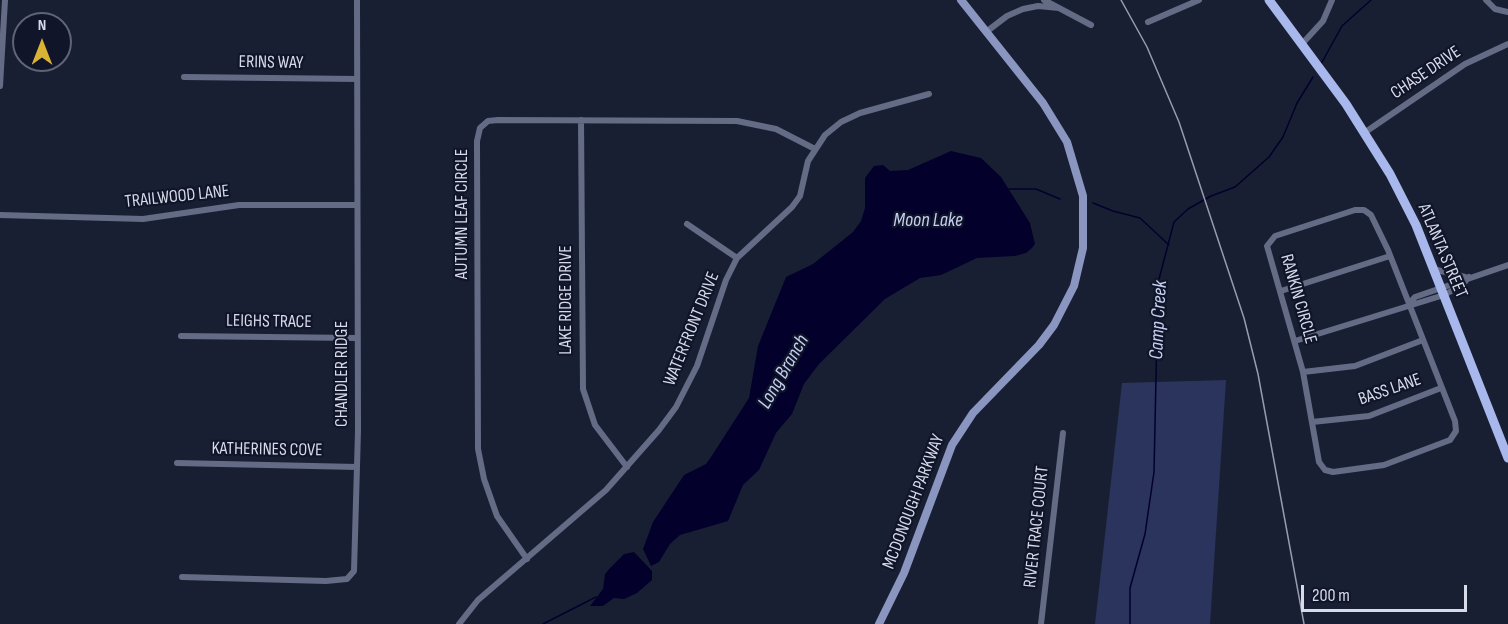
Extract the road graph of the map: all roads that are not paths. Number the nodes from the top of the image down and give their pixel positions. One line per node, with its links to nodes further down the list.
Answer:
1 (5, 0): 18 (street)
2 (357, 0): 17 (street, CHANDLER RIDGE)
3 (961, 0): 13 (street, MCDONOUGH PARKWAY)
4 (1044, 0): 9 (street)
5 (1199, 0): 11 (street)
6 (1269, 0): 15 (main road, ATLANTA STREET)
7 (1332, 0): 15 (street)
8 (1486, 0): 10 (street)
9 (1059, 8): 12 (street); 13 (street)
10 (1508, 12)
11 (1148, 22)
12 (1091, 25)
13 (986, 32): 50 (street, MCDONOUGH PARKWAY)
14 (1508, 44): 21 (street, CHASE DRIVE)
15 (1301, 45): 21 (main road, ATLANTA STREET)
16 (184, 77): 17 (street, ERINS WAY)
17 (357, 79): 23 (street, CHANDLER RIDGE)
18 (0, 86)
19 (929, 94): 22 (street, WATERFRONT DRIVE)
20 (580, 120): 22 (street, AUTUMN LEAF CIRCLE); 46 (street, LAKE RIDGE DRIVE); 47 (street, AUTUMN LEAF CIRCLE)
21 (1364, 132): 29 (main road, ATLANTA STREET)
22 (815, 149): 27 (street, WATERFRONT DRIVE)
23 (357, 205): 24 (street, TRAILWOOD LANE); 35 (street, CHANDLER RIDGE)
24 (0, 215)
25 (687, 224): 27 (street)
26 (1390, 256): 31 (street); 31 (street, RANKIN CIRCLE); 33 (street, RANKIN CIRCLE)
27 (737, 258): 46 (street, WATERFRONT DRIVE)
28 (1508, 265): 30 (street)
29 (1433, 269): 30 (street); 32 (main road, ATLANTA STREET)
30 (1468, 277): 32 (street)
31 (1281, 291): 37 (street, RANKIN CIRCLE)
32 (1442, 291): 33 (street); 42 (main road, ATLANTA STREET)
33 (1409, 304): 36 (street, RANKIN CIRCLE); 37 (street)
34 (182, 336): 35 (street, LEIGHS TRACE)
35 (356, 338): 45 (street, CHANDLER RIDGE)
36 (1423, 340): 38 (street); 39 (street, RANKIN CIRCLE)
37 (1295, 341): 38 (street, RANKIN CIRCLE)
38 (1303, 372): 40 (street, RANKIN CIRCLE)
39 (1442, 388): 40 (street, BASS LANE); 40 (street, RANKIN CIRCLE)
40 (1312, 422)
41 (1063, 434): 51 (street, RIVER TRACE COURT)
42 (1505, 443): 43 (main road, ATLANTA STREET)
43 (1508, 458)
44 (177, 463): 45 (street, KATHERINES COVE)
45 (357, 467): 48 (street, CHANDLER RIDGE)
46 (627, 467): 47 (street, WATERFRONT DRIVE)
47 (527, 560): 49 (street, WATERFRONT DRIVE)
48 (182, 577)
49 (459, 624)
50 (879, 624)
51 (1041, 624)

